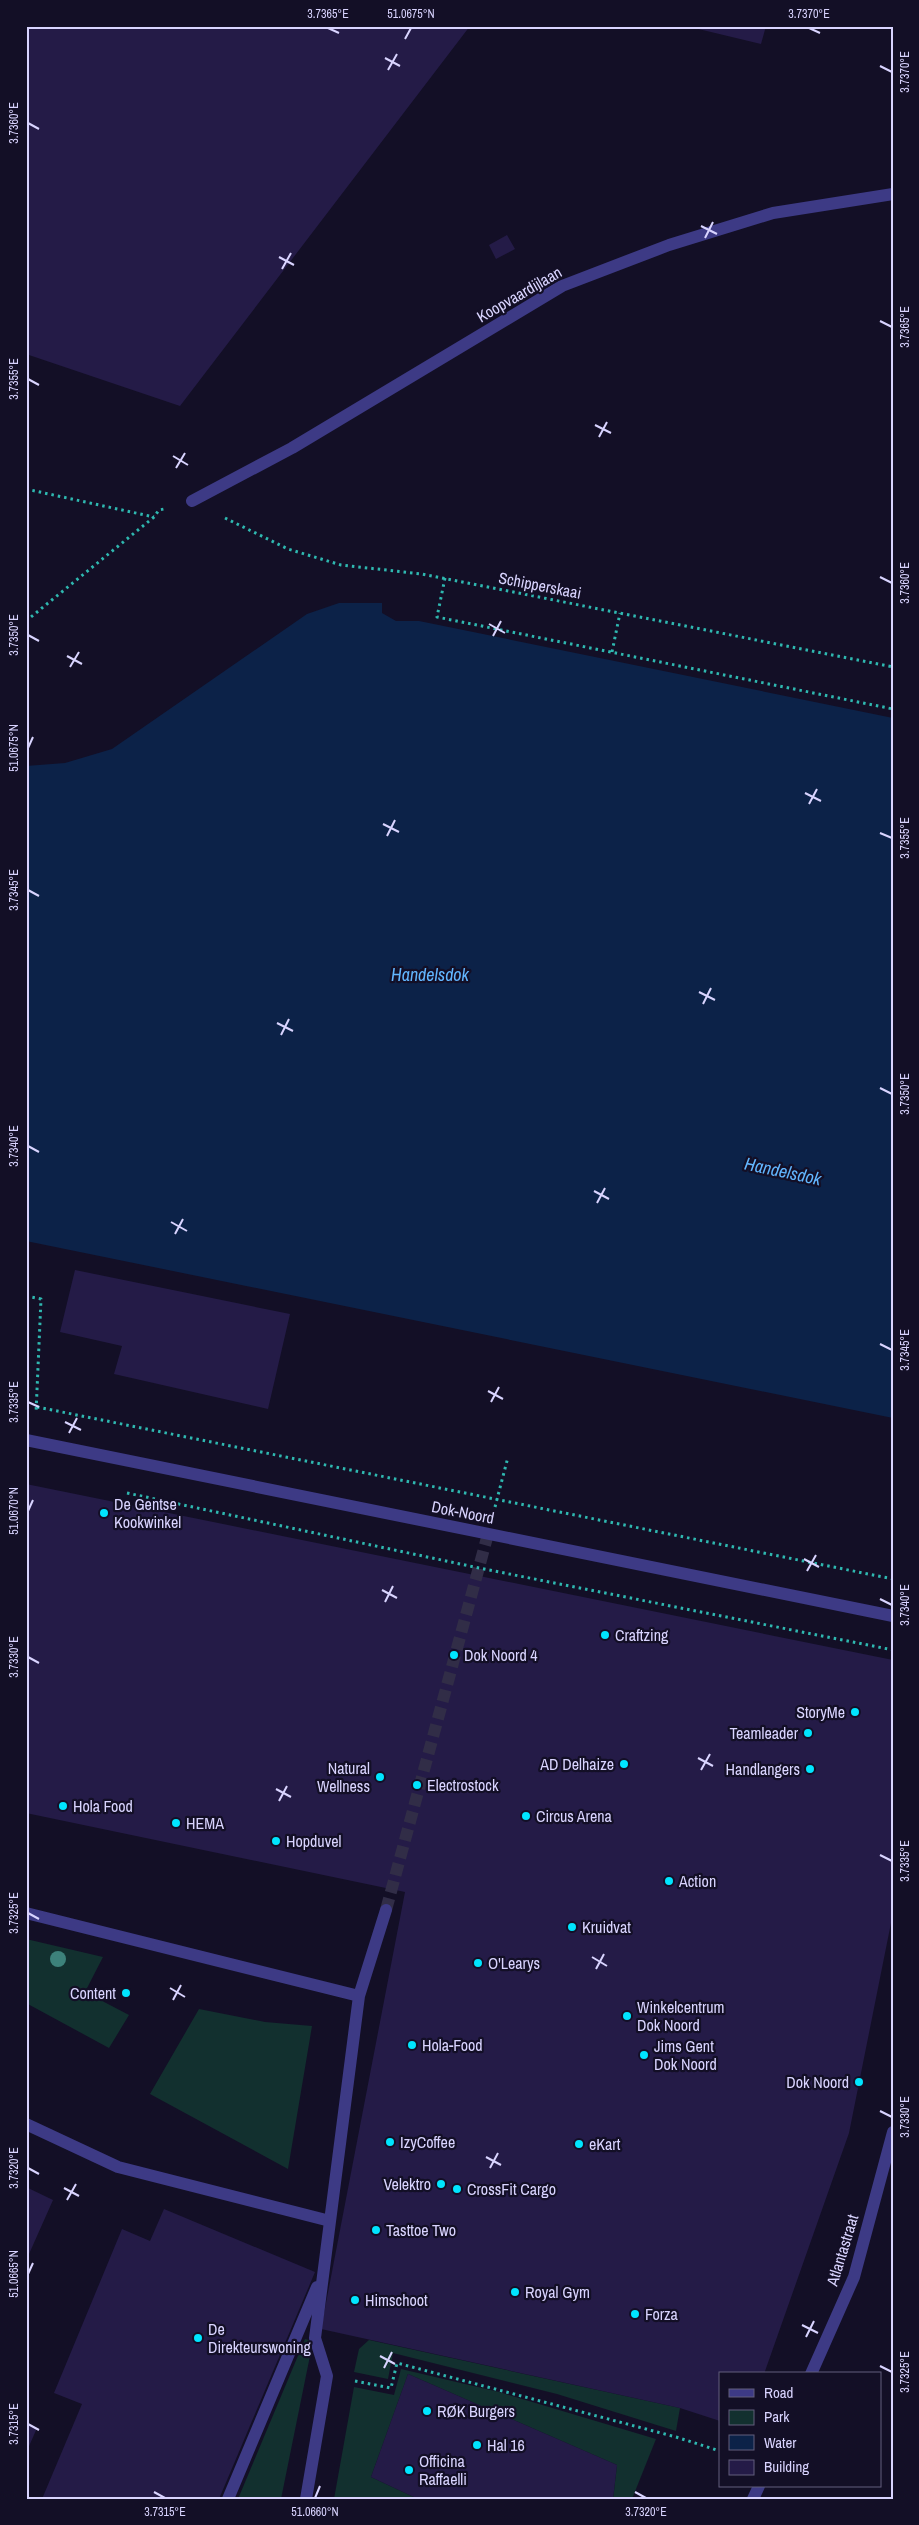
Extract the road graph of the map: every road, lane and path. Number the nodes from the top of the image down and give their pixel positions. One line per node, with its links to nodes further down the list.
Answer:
1 (893, 194): 3 (street, Koopvaardijlaan)
2 (26, 489): 4 (path)
3 (192, 501): 4 (path); 5 (path, Schipperskaai)
4 (154, 517): 7 (path)
5 (445, 578): 6 (path, Schipperskaai); 8 (path)
6 (620, 613): 8 (path); 9 (path, Schipperskaai)
7 (26, 620)
8 (612, 652): 10 (path)
9 (893, 667)
10 (893, 709)
11 (26, 1296): 12 (path)
12 (37, 1407): 13 (path); 16 (path)
13 (28, 1440): 18 (street, Dok-Noord)
14 (508, 1457): 16 (path)
15 (123, 1492): 19 (path)
16 (497, 1499): 17 (path)
17 (893, 1579)
18 (893, 1616)
19 (893, 1650)
20 (386, 1910): 22 (street)
21 (26, 1913): 22 (street)
22 (359, 1996): 25 (street)
23 (26, 2124): 25 (street)
24 (893, 2132): 27 (street, Atlantastraat)
25 (330, 2221): 26 (street)
26 (323, 2272): 28 (street); 30 (street)
27 (812, 2372)
28 (328, 2376): 29 (path); 31 (street)
29 (719, 2451)
30 (228, 2499)
31 (306, 2499)

